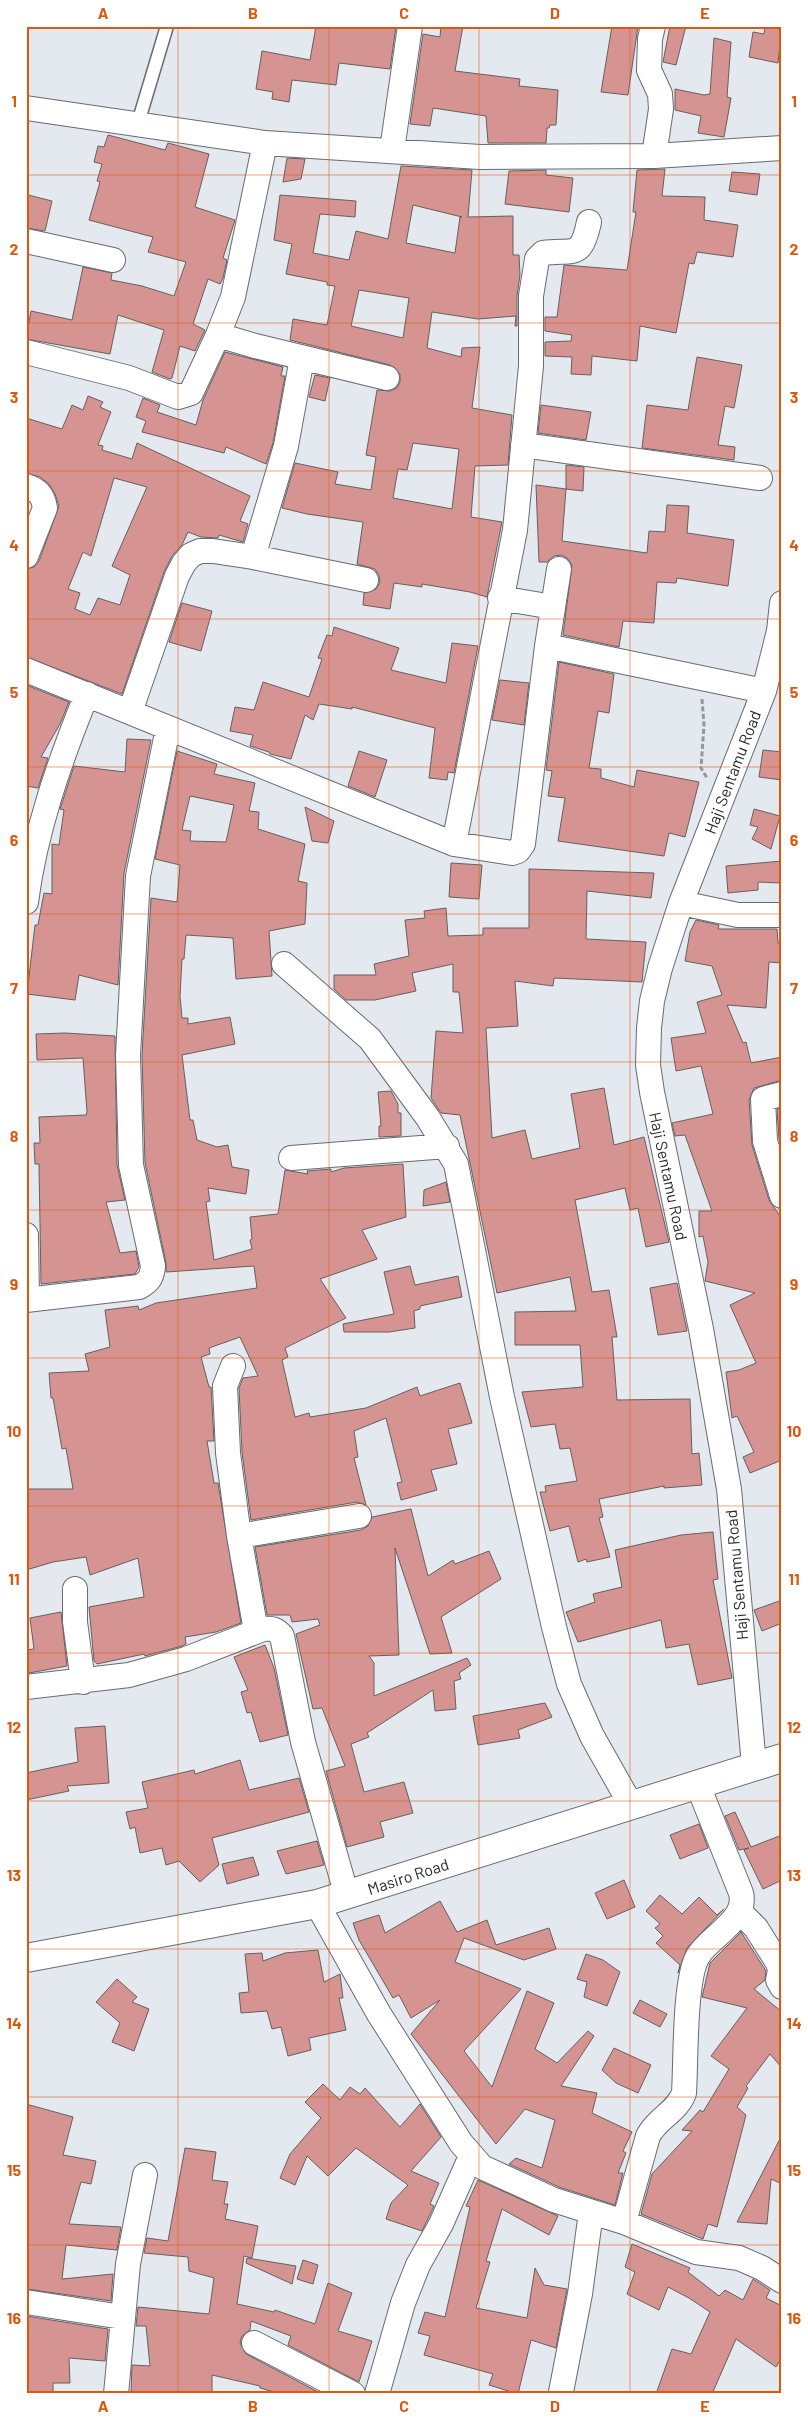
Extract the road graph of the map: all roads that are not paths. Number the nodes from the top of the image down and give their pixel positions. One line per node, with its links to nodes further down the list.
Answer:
1 (167, 26): 5 (lane)
2 (410, 26): 8 (street)
3 (653, 26): 9 (street)
4 (26, 108): 5 (street)
5 (138, 122): 6 (street)
6 (265, 143): 8 (street); 13 (street)
7 (782, 148): 9 (street)
8 (392, 150): 9 (street)
9 (654, 156)
10 (589, 222): 17 (street)
11 (26, 241): 12 (street)
12 (113, 260)
13 (218, 335): 14 (street); 15 (street)
14 (26, 352)
15 (302, 358): 16 (street); 21 (street)
16 (387, 378)
17 (523, 445): 18 (street); 24 (street)
18 (760, 478)
19 (26, 486): 20 (street)
20 (26, 556)
21 (253, 557): 23 (street); 31 (street)
22 (559, 569): 26 (street)
23 (366, 580)
24 (500, 598): 26 (street); 33 (street)
25 (782, 603): 29 (street, Haji Sentamu Road)
26 (553, 607): 27 (street)
27 (548, 646): 29 (street); 33 (street)
28 (26, 670): 30 (street)
29 (764, 692): 35 (street, Haji Sentamu Road)
30 (87, 694): 31 (street); 34 (street)
31 (130, 712): 32 (street)
32 (168, 728): 33 (street); 43 (street)
33 (454, 844)
34 (26, 902)
35 (681, 903): 36 (street); 52 (street, Haji Sentamu Road)
36 (782, 915)
37 (284, 964): 39 (street)
38 (782, 1094): 41 (street)
39 (447, 1146): 40 (street); 54 (street)
40 (291, 1158)
41 (782, 1196)
42 (26, 1236): 43 (street)
43 (26, 1300)
44 (233, 1366): 46 (street)
45 (359, 1516): 46 (street)
46 (239, 1536): 48 (street)
47 (75, 1589): 49 (street)
48 (256, 1631): 49 (street); 55 (street)
49 (83, 1682): 50 (street)
50 (26, 1687)
51 (782, 1758): 52 (main road, Masiro Road)
52 (754, 1766): 53 (main road, Masiro Road)
53 (697, 1784): 54 (main road, Masiro Road); 57 (street)
54 (631, 1805): 55 (main road, Masiro Road)
55 (347, 1896): 56 (main road, Masiro Road)
56 (317, 1904): 58 (main road, Masiro Road); 60 (street)
57 (740, 1912): 59 (street); 63 (street)
58 (26, 1958)
59 (782, 1987)
60 (471, 2156): 62 (street); 71 (street)
61 (145, 2175): 66 (street)
62 (591, 2212): 63 (street); 68 (street)
63 (624, 2222): 64 (street)
64 (782, 2281)
65 (26, 2302): 66 (street)
66 (122, 2316): 69 (street)
67 (254, 2343): 70 (street)
68 (561, 2392)
69 (116, 2394)
70 (353, 2394)
71 (378, 2394)

